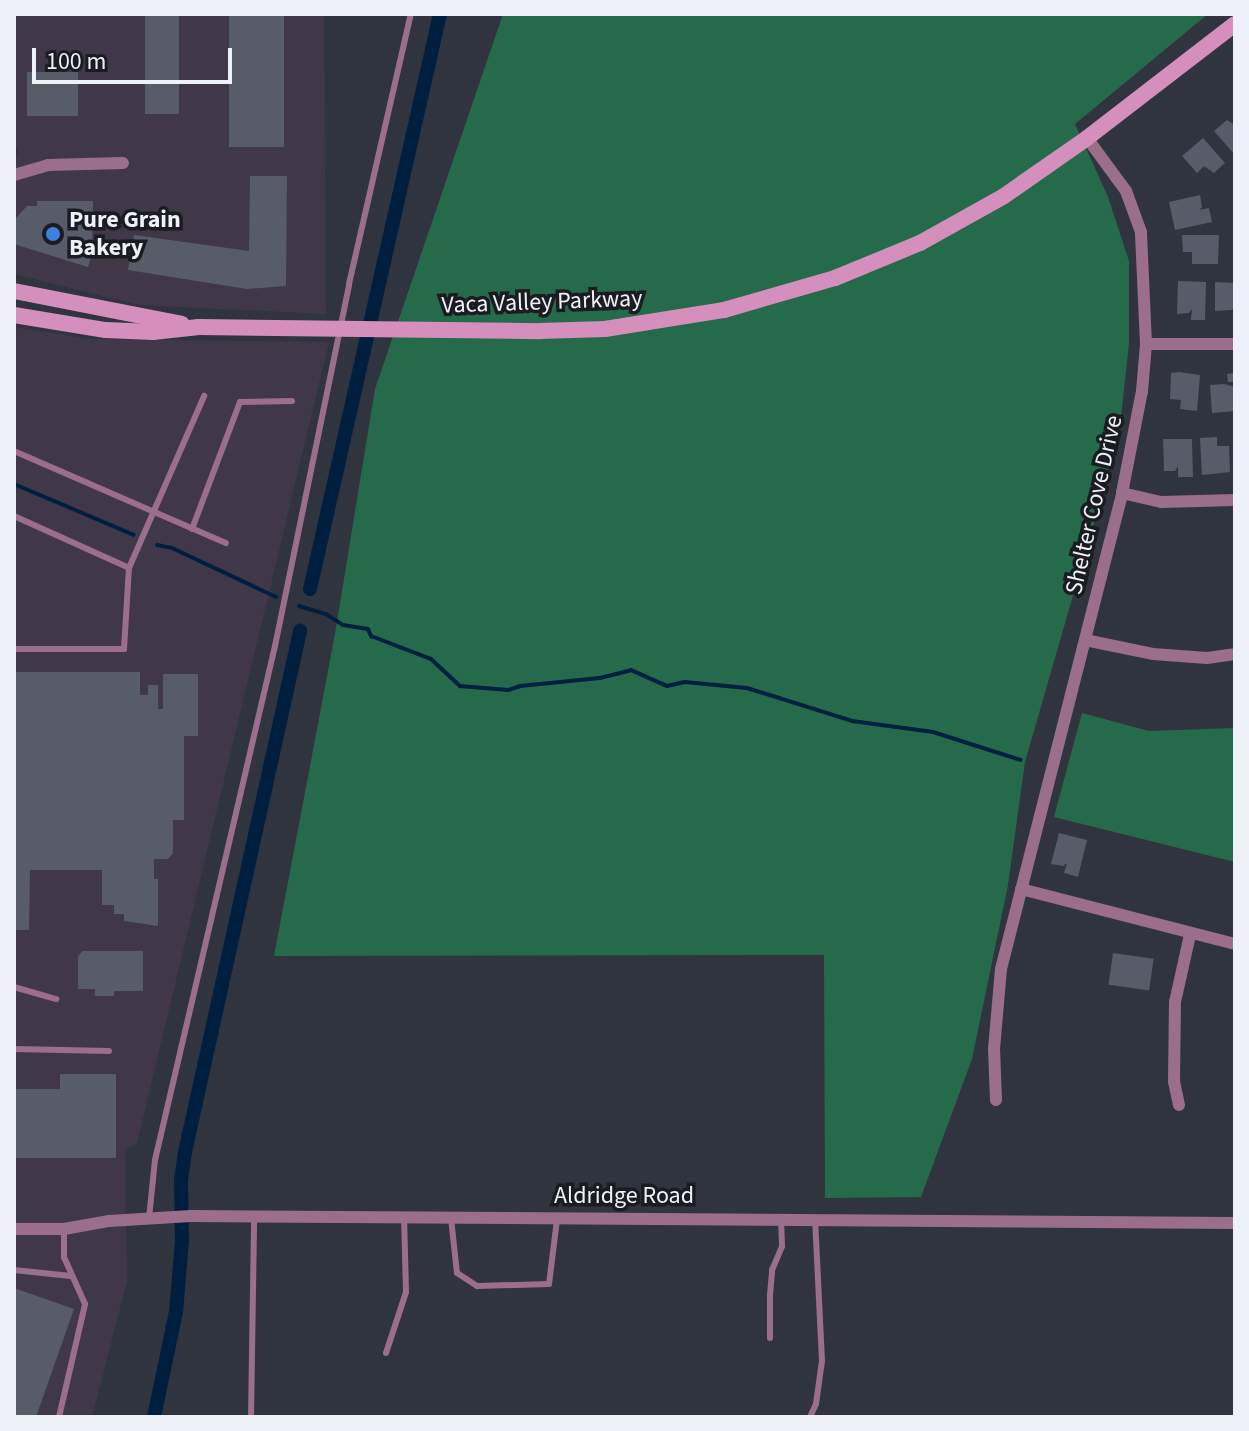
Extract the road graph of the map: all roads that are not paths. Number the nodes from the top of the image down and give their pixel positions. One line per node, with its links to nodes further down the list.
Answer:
1 (411, 14): 9 (lane)
2 (1235, 24): 3 (street, Vaca Valley Parkway)
3 (1087, 138): 9 (street, Vaca Valley Parkway); 10 (street, Shelter Cove Drive)
4 (123, 163): 5 (street)
5 (14, 175)
6 (14, 291): 8 (street, Vaca Valley Parkway)
7 (14, 315): 8 (street, Vaca Valley Parkway)
8 (199, 327): 9 (street, Vaca Valley Parkway)
9 (346, 329): 36 (lane)
10 (1146, 344): 11 (street); 15 (street, Shelter Cove Drive)
11 (1235, 344)
12 (204, 396): 17 (lane)
13 (292, 401): 19 (lane)
14 (14, 451): 17 (lane)
15 (1122, 493): 16 (street); 22 (street, Shelter Cove Drive)
16 (1235, 500)
17 (153, 512): 19 (lane); 21 (lane)
18 (14, 516): 21 (lane)
19 (192, 529): 20 (lane)
20 (226, 543)
21 (129, 568): 23 (lane)
22 (1085, 640): 24 (street); 25 (street, Shelter Cove Drive)
23 (14, 649)
24 (1235, 654)
25 (1021, 889): 26 (street); 32 (street, Shelter Cove Drive)
26 (1190, 935): 27 (street); 33 (street)
27 (1235, 944)
28 (14, 987): 29 (lane)
29 (56, 999)
30 (14, 1049): 31 (lane)
31 (109, 1051)
32 (996, 1100)
33 (1179, 1105)
34 (254, 1217): 35 (street, Aldridge Road); 36 (street, Aldridge Road); 49 (lane)
35 (404, 1217): 37 (street, Aldridge Road); 47 (lane)
36 (149, 1218): 43 (street, Aldridge Road)
37 (451, 1218): 38 (street, Aldridge Road); 38 (lane)
38 (557, 1218): 39 (street, Aldridge Road)
39 (781, 1220): 40 (street, Aldridge Road); 46 (lane)
40 (815, 1220): 41 (street, Aldridge Road); 50 (lane)
41 (1235, 1223)
42 (14, 1229): 43 (street, Aldridge Road)
43 (64, 1229): 45 (lane)
44 (14, 1270): 45 (lane)
45 (71, 1276): 48 (lane)
46 (770, 1338)
47 (386, 1353)
48 (59, 1417)
49 (251, 1417)
50 (810, 1417)

